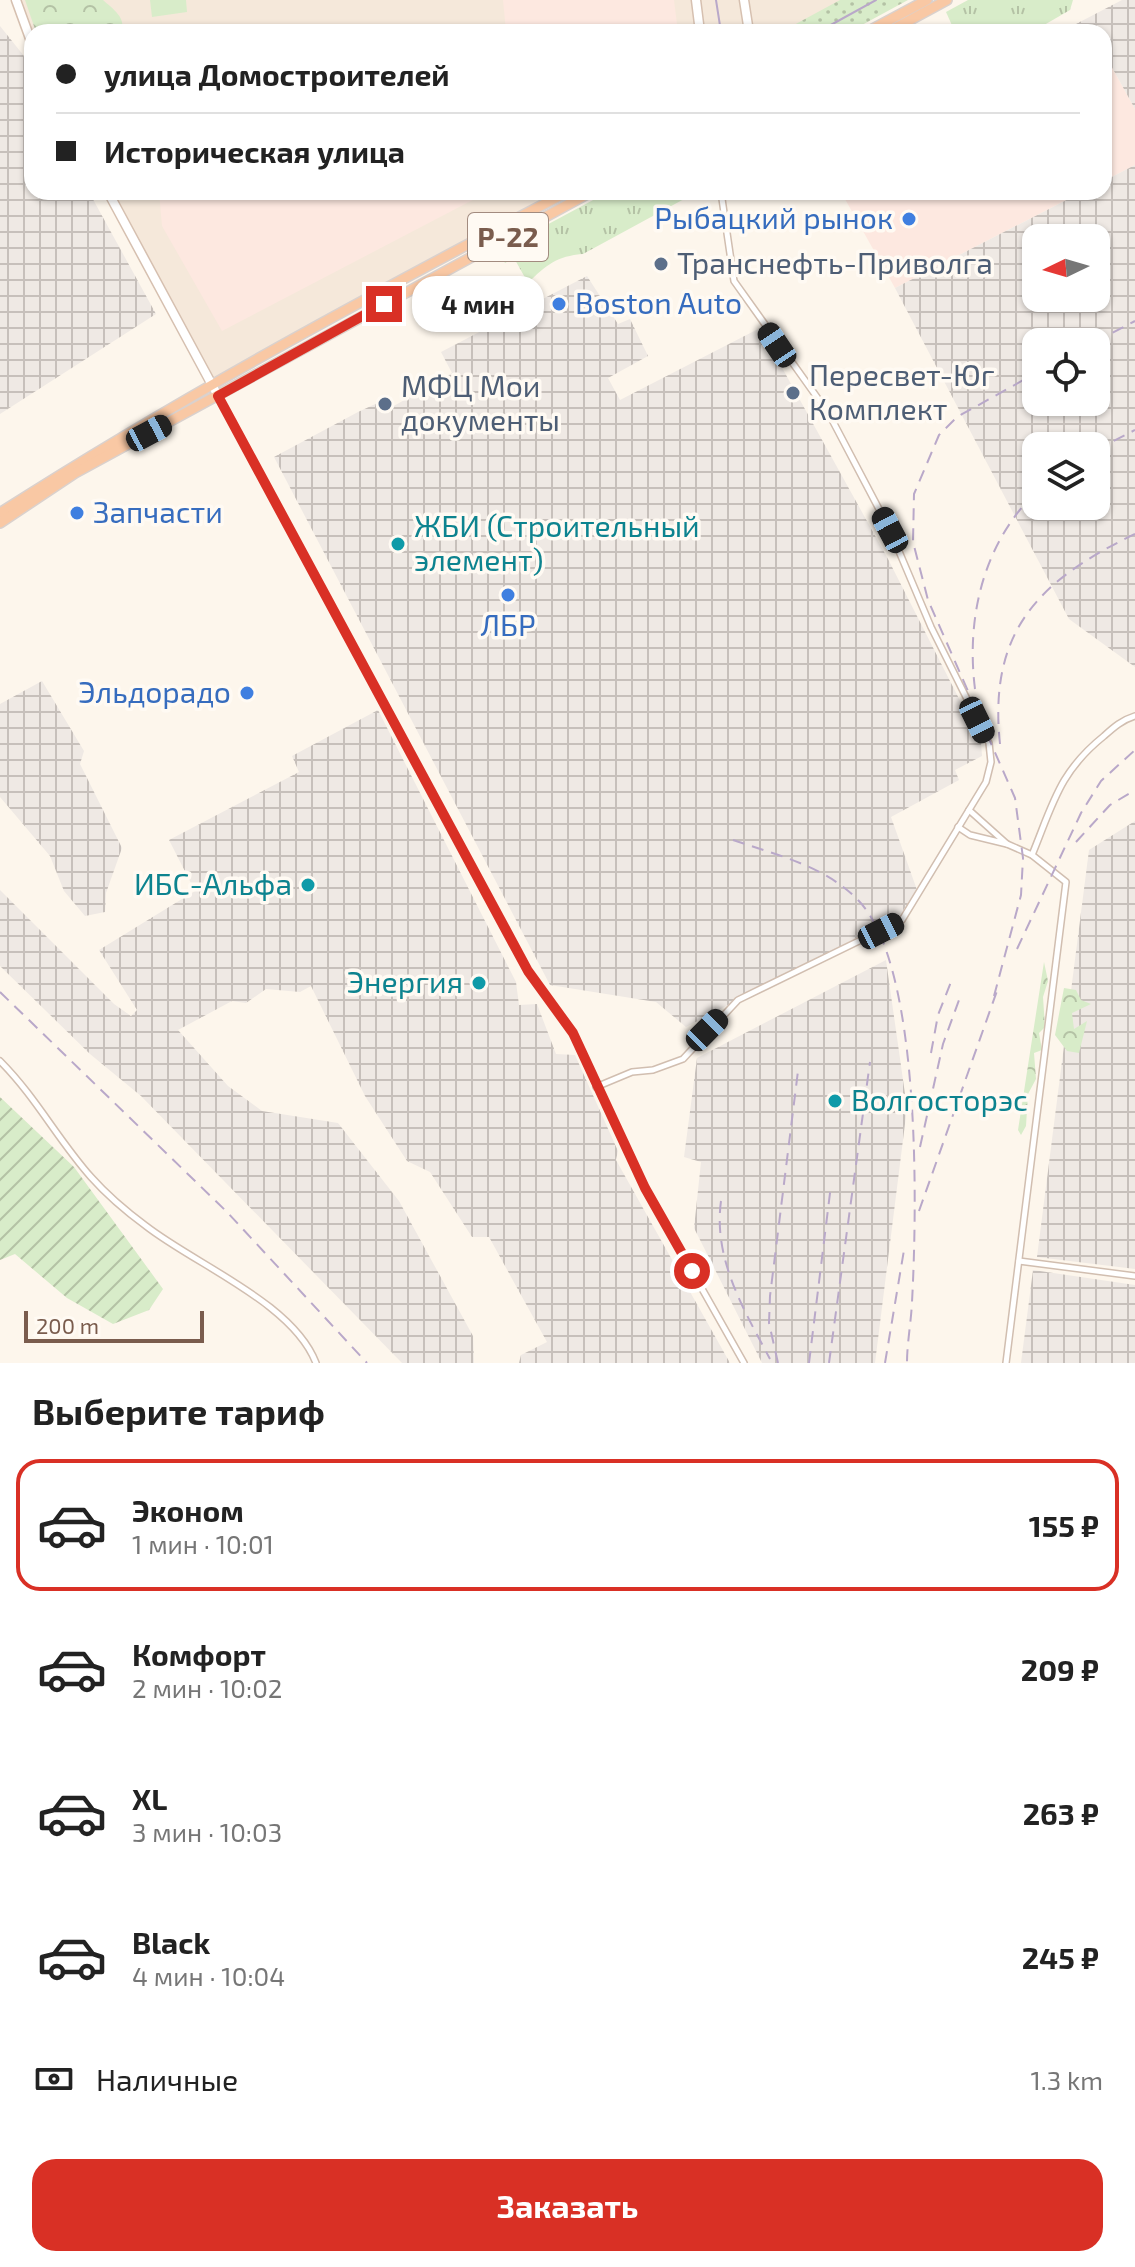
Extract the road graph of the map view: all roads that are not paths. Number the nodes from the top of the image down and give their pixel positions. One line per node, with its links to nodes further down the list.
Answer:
1 (16, 0): 6 (main road)
2 (696, 0): 7 (main road)
3 (744, 0): 8 (main road)
4 (927, 0): 9 (highway)
5 (947, 0): 10 (highway)
6 (25, 24)
7 (699, 24)
8 (748, 24)
9 (882, 24)
10 (903, 24)
11 (112, 200): 15 (main road)
12 (553, 200): 15 (highway, Р-22)
13 (576, 200): 15 (highway, Р-22)
14 (722, 200): 19 (street)
15 (216, 391): 16 (highway, Р-22); 17 (highway, Р-22); 24 (street)
16 (0, 513)
17 (0, 523)
18 (1135, 716): 22 (street)
19 (969, 810): 20 (street); 21 (street)
20 (958, 827): 21 (street); 24 (street)
21 (1007, 844): 22 (street)
22 (1032, 855): 25 (street)
23 (0, 1061): 27 (street)
24 (596, 1087): 28 (street)
25 (1019, 1261): 26 (street); 29 (street)
26 (1135, 1276)
27 (316, 1363)
28 (744, 1363)
29 (1006, 1363)

